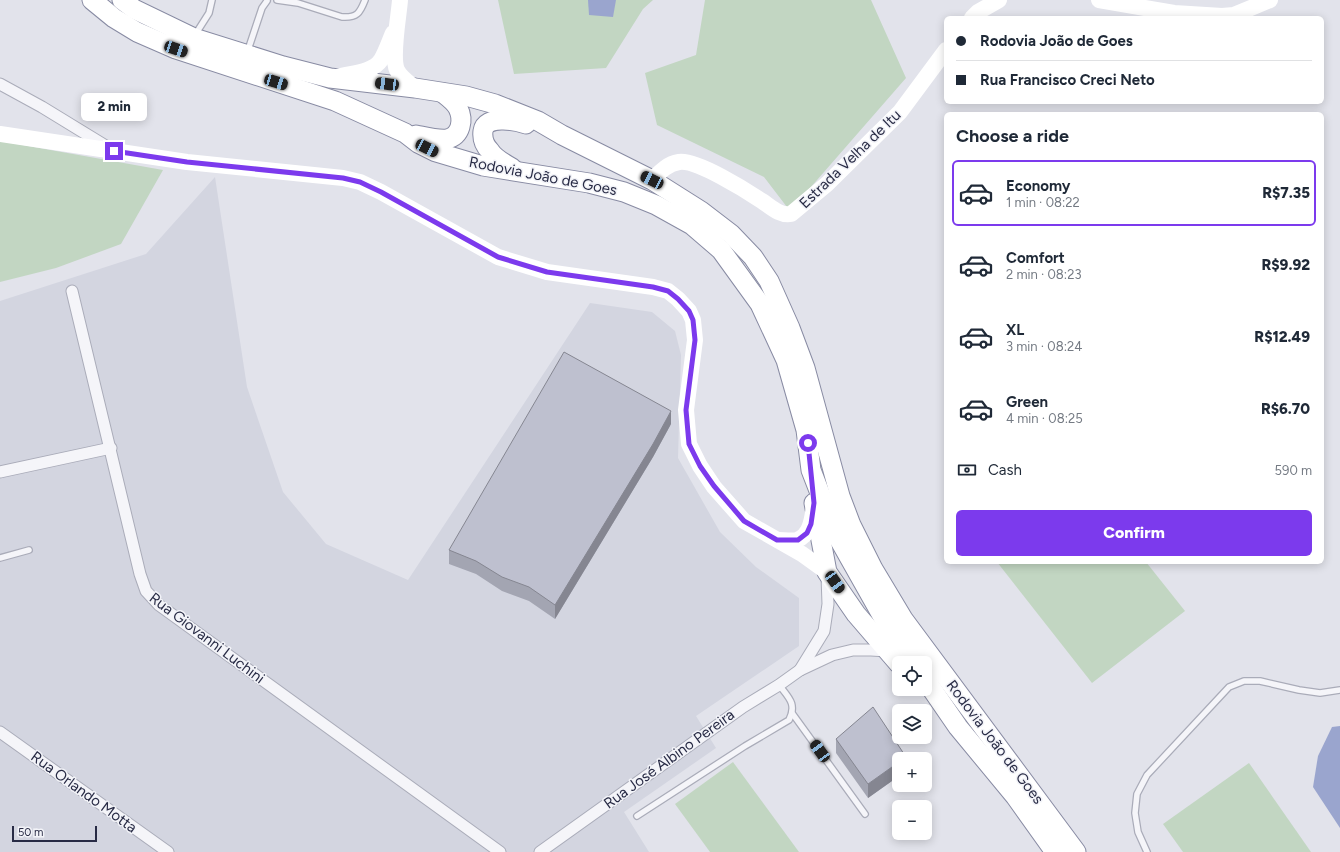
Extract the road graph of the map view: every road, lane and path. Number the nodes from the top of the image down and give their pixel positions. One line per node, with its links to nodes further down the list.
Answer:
1 (92, 0): 20 (highway, Rodovia João de Goes)
2 (122, 0): 13 (highway, Rodovia João de Goes)
3 (212, 0): 13 (lane)
4 (276, 0): 5 (lane); 10 (lane)
5 (365, 0)
6 (400, 0): 12 (main road)
7 (999, 0): 11 (main road)
8 (1099, 0): 9 (main road)
9 (1270, 0)
10 (265, 1): 15 (lane)
11 (974, 16)
12 (397, 25): 16 (main road); 18 (main road)
13 (194, 38): 15 (highway, Rodovia João de Goes)
14 (944, 53): 25 (main road, Estrada Velha de Itu)
15 (247, 54): 16 (highway, Rodovia João de Goes)
16 (330, 78): 18 (highway, Rodovia João de Goes)
17 (0, 84): 23 (street)
18 (415, 88): 19 (highway, Rodovia João de Goes)
19 (443, 93): 20 (highway); 22 (highway, Rodovia João de Goes)
20 (405, 133): 24 (highway, Rodovia João de Goes)
21 (0, 134): 23 (main road)
22 (562, 135): 24 (highway); 25 (highway, Rodovia João de Goes)
23 (114, 151): 31 (main road)
24 (517, 171): 28 (highway, Rodovia João de Goes)
25 (652, 180): 52 (highway, Rodovia João de Goes)
26 (72, 291): 27 (street, Rua Giovanni Luchini)
27 (111, 448): 29 (street); 49 (street, Rua Giovanni Luchini)
28 (811, 470): 30 (highway); 35 (highway, Rodovia João de Goes)
29 (0, 472)
30 (814, 503): 31 (main road); 34 (highway)
31 (777, 540): 34 (main road)
32 (28, 550): 33 (lane)
33 (0, 558)
34 (827, 572): 36 (highway); 38 (street, Rua José Albino Pereira)
35 (909, 656)
36 (892, 657)
37 (892, 658): 38 (street, Rua José Albino Pereira)
38 (800, 670): 39 (street, Rua José Albino Pereira)
39 (779, 685): 43 (lane); 50 (street, Rua José Albino Pereira)
40 (932, 689): 44 (highway, Rodovia João de Goes)
41 (1340, 690): 53 (lane)
42 (929, 696): 44 (highway)
43 (792, 713): 46 (lane); 47 (lane)
44 (958, 727): 51 (highway, Rodovia João de Goes)
45 (0, 732): 48 (street, Rua Orlando Motta)
46 (865, 814)
47 (637, 816)
48 (168, 852)
49 (500, 852)
50 (540, 852)
51 (1055, 852)
52 (1076, 852)
53 (1147, 852)

